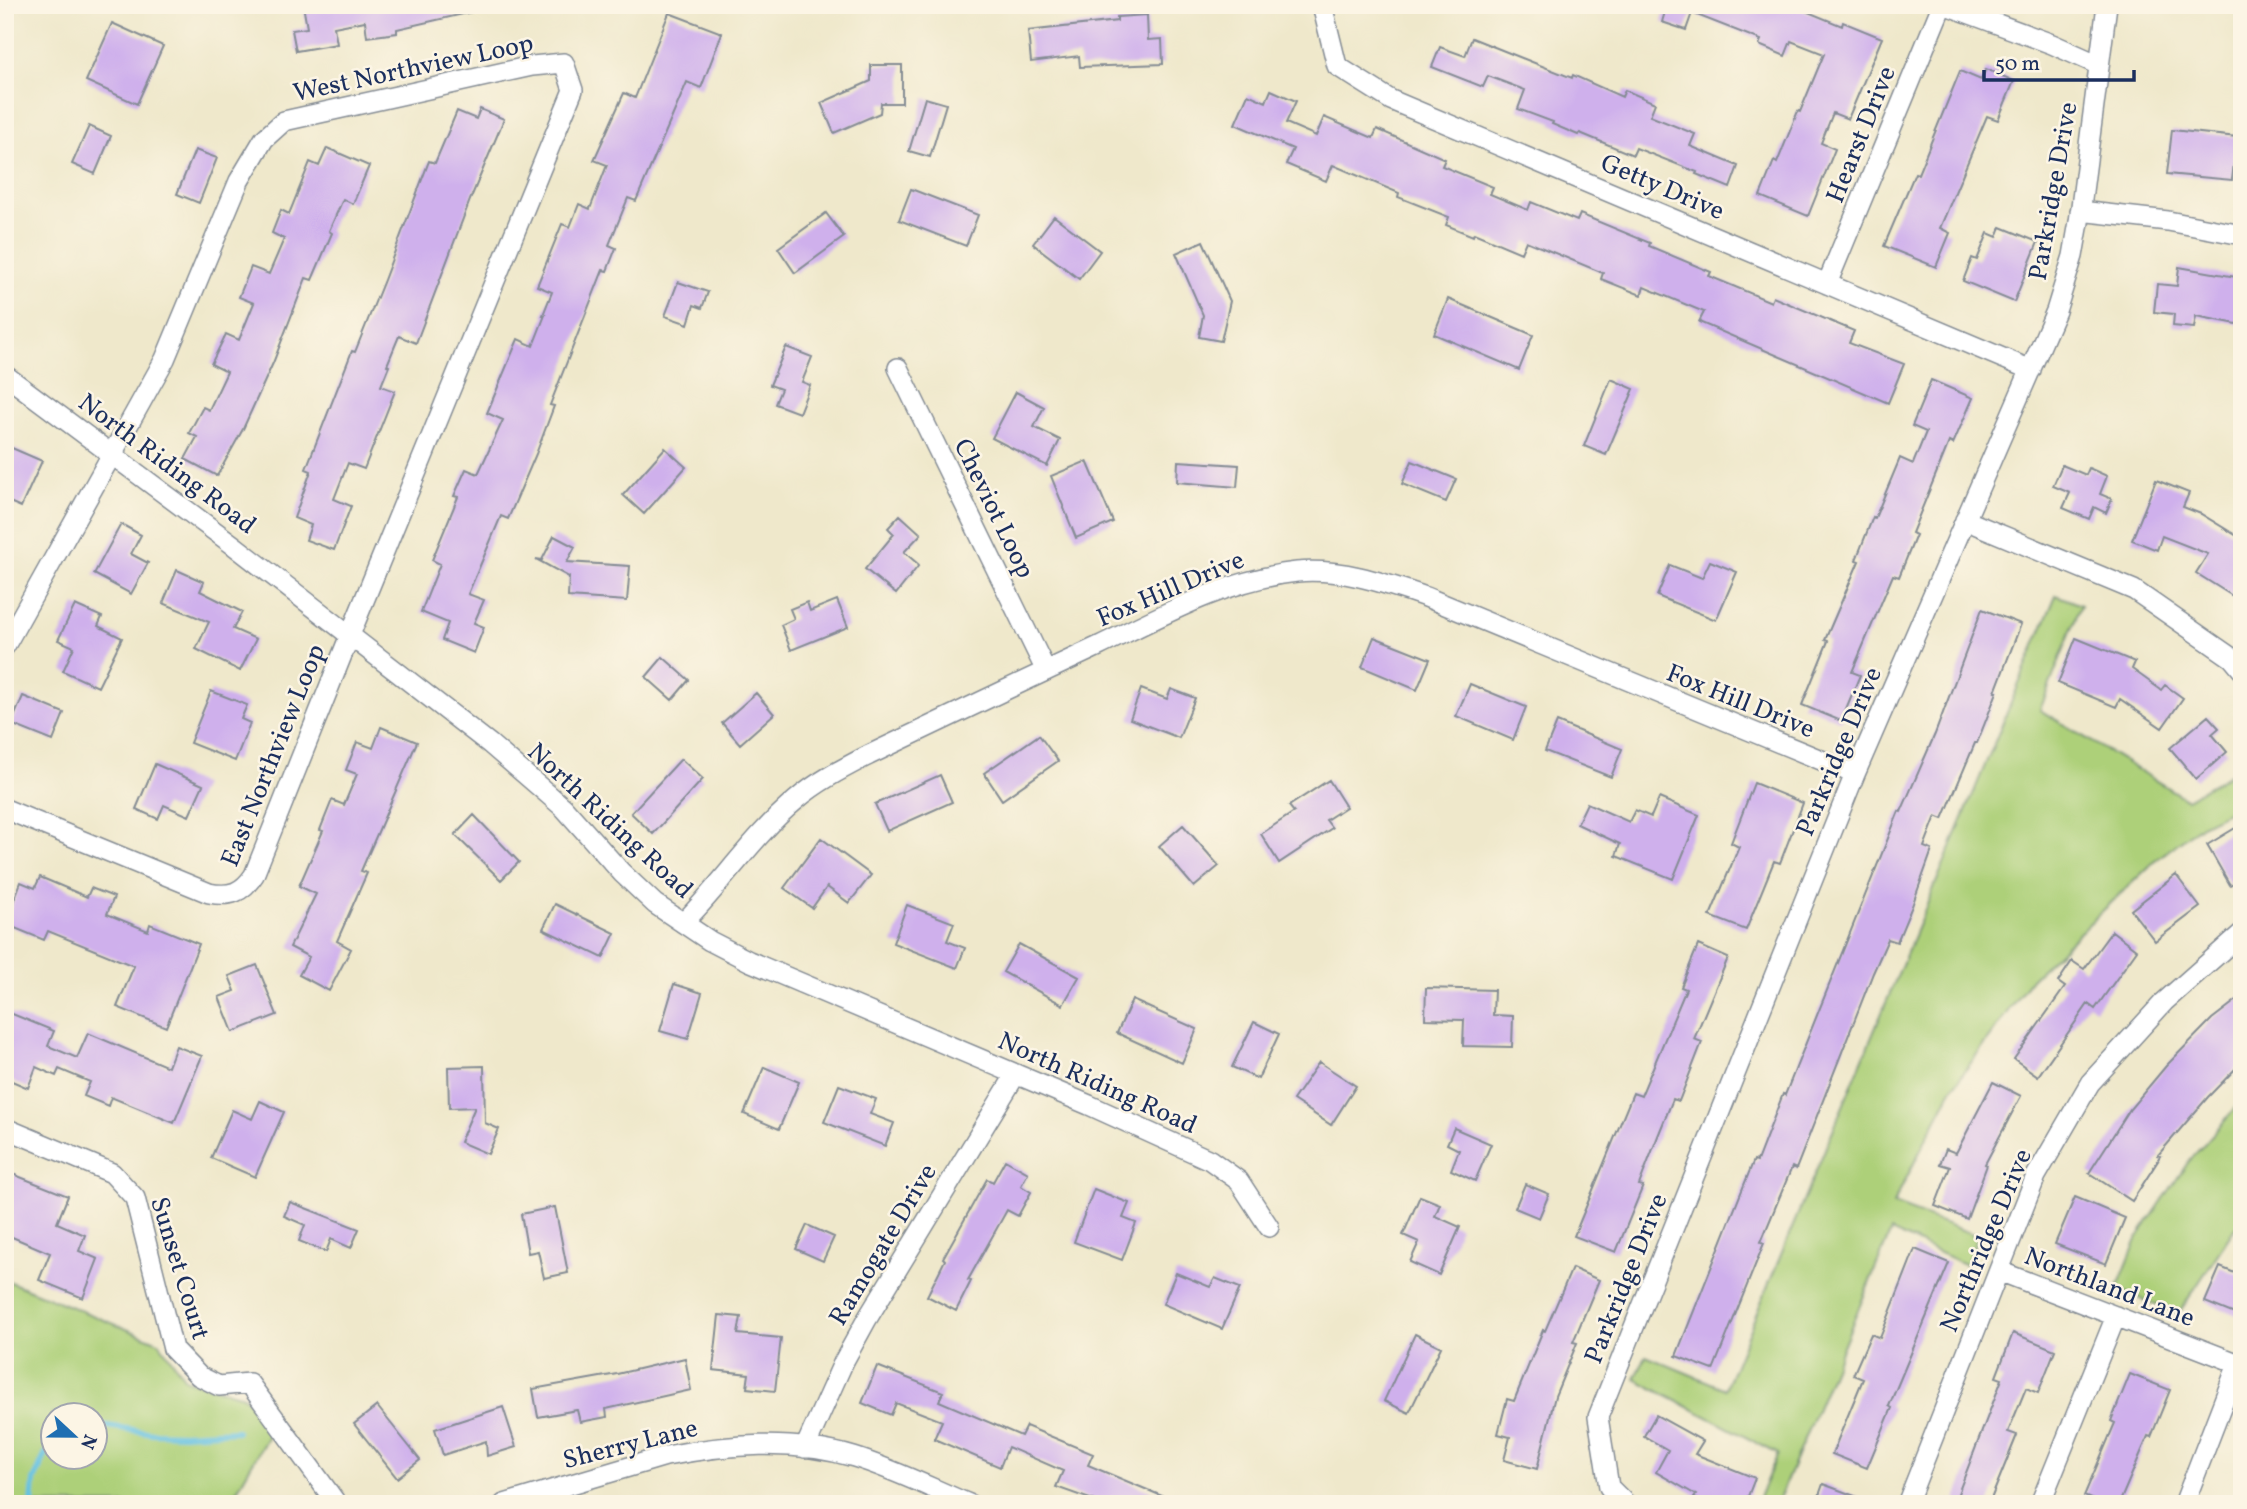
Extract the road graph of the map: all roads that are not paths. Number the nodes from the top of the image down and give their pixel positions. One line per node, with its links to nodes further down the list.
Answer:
1 (1322, 5): 7 (street, Getty Drive)
2 (1944, 5): 4 (street); 7 (street, Hearst Drive)
3 (2106, 5): 4 (street, Parkridge Drive)
4 (2099, 65): 5 (street, Parkridge Drive)
5 (2080, 211): 6 (street); 9 (street, Parkridge Drive)
6 (2242, 235)
7 (1827, 284): 9 (street, Getty Drive)
8 (898, 368): 16 (street, Cheviot Loop)
9 (2031, 370): 12 (street, Parkridge Drive)
10 (5, 375): 11 (street, North Riding Road)
11 (113, 454): 13 (street, North Riding Road); 13 (street, West Northview Loop); 14 (street)
12 (1965, 520): 15 (street); 17 (street, Parkridge Drive)
13 (350, 635): 18 (street, East Northview Loop); 19 (street, North Riding Road)
14 (5, 646)
15 (2242, 670)
16 (1046, 671): 17 (street, Fox Hill Drive); 19 (street, Fox Hill Drive)
17 (1855, 774): 31 (street, Parkridge Drive)
18 (5, 809)
19 (682, 923): 21 (street, North Riding Road)
20 (2242, 933): 24 (street, Northridge Drive)
21 (1016, 1074): 23 (street, North Riding Road); 27 (street, Ramogate Drive)
22 (5, 1128): 28 (street, Sunset Court)
23 (1269, 1227)
24 (1999, 1271): 25 (street, Northland Lane); 32 (street, Northridge Drive)
25 (2116, 1316): 26 (street, Northland Lane); 33 (street)
26 (2240, 1365): 34 (street)
27 (805, 1448): 29 (street, Sherry Lane); 30 (street, Sherry Lane)
28 (337, 1504)
29 (505, 1504)
30 (969, 1504)
31 (1626, 1504)
32 (1907, 1504)
33 (2040, 1504)
34 (2184, 1504)

